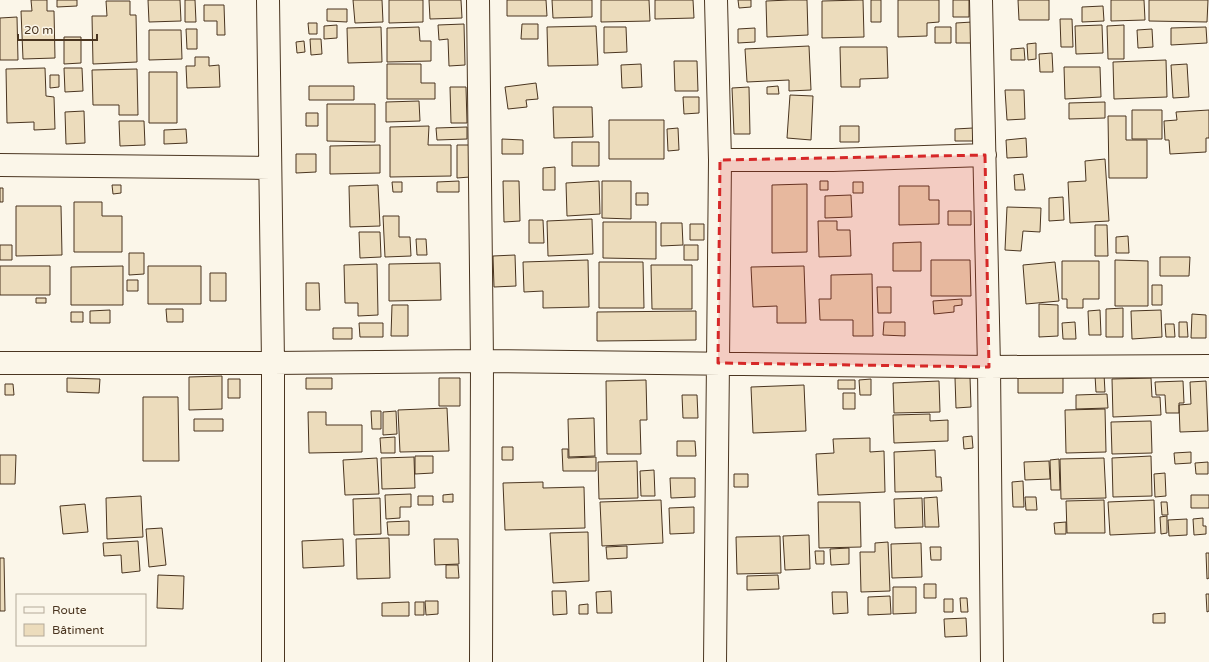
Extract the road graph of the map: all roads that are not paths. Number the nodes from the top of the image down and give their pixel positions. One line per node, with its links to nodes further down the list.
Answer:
1 (268, 0): 8 (street)
2 (478, 0): 9 (street)
3 (716, 0): 6 (street)
4 (981, 0): 5 (street)
5 (985, 155): 6 (street); 14 (street)
6 (720, 160): 12 (street)
7 (0, 165): 8 (street)
8 (270, 168): 11 (street)
9 (482, 361): 11 (street); 12 (street); 16 (street)
10 (0, 363): 11 (street)
11 (273, 363): 15 (street)
12 (718, 363): 14 (street); 17 (street)
13 (1209, 366): 14 (street)
14 (989, 367): 18 (street)
15 (273, 662)
16 (481, 662)
17 (715, 662)
18 (992, 662)

